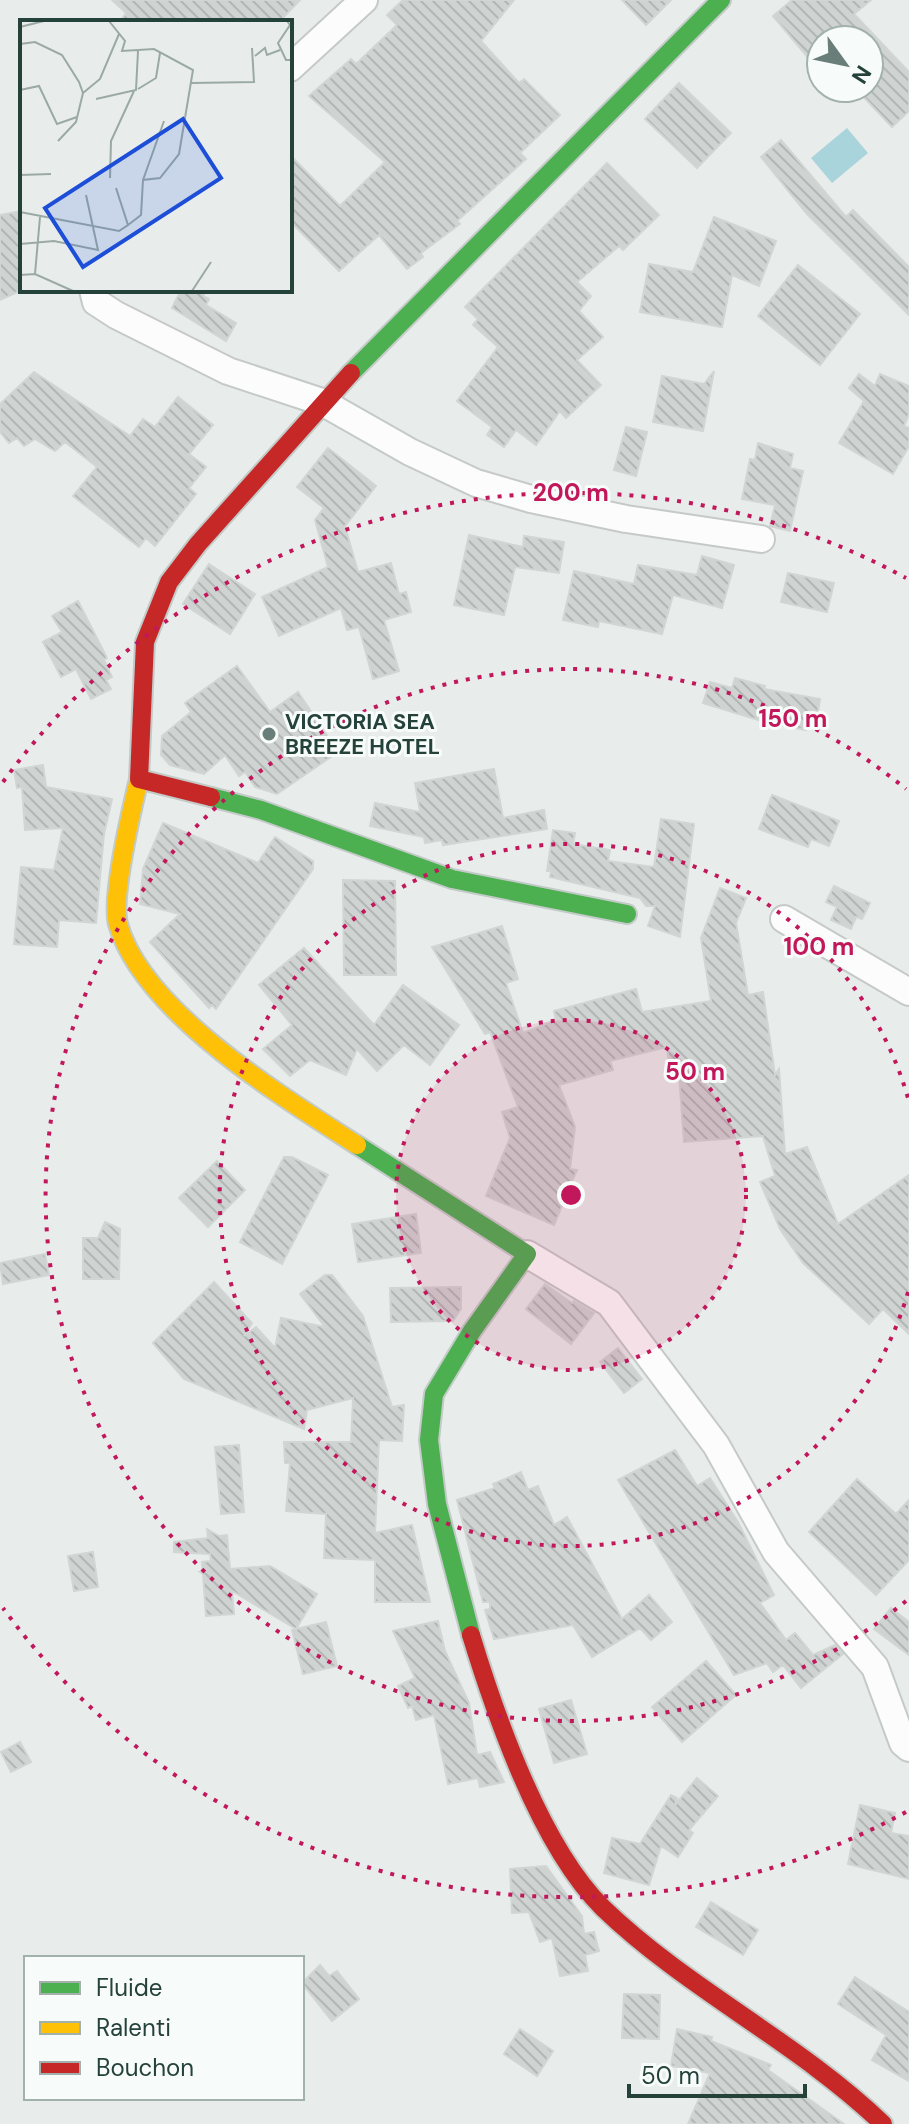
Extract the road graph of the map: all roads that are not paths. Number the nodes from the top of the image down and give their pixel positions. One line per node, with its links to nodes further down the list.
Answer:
1 (364, 0): 3 (street)
2 (721, 0): 5 (street)
3 (292, 66)
4 (94, 292): 5 (street)
5 (322, 402): 6 (street); 7 (street)
6 (761, 539)
7 (139, 779): 8 (street); 11 (street)
8 (627, 914)
9 (784, 919): 10 (street)
10 (909, 992)
11 (527, 1254): 12 (street); 13 (street)
12 (909, 1748)
13 (883, 2124)

